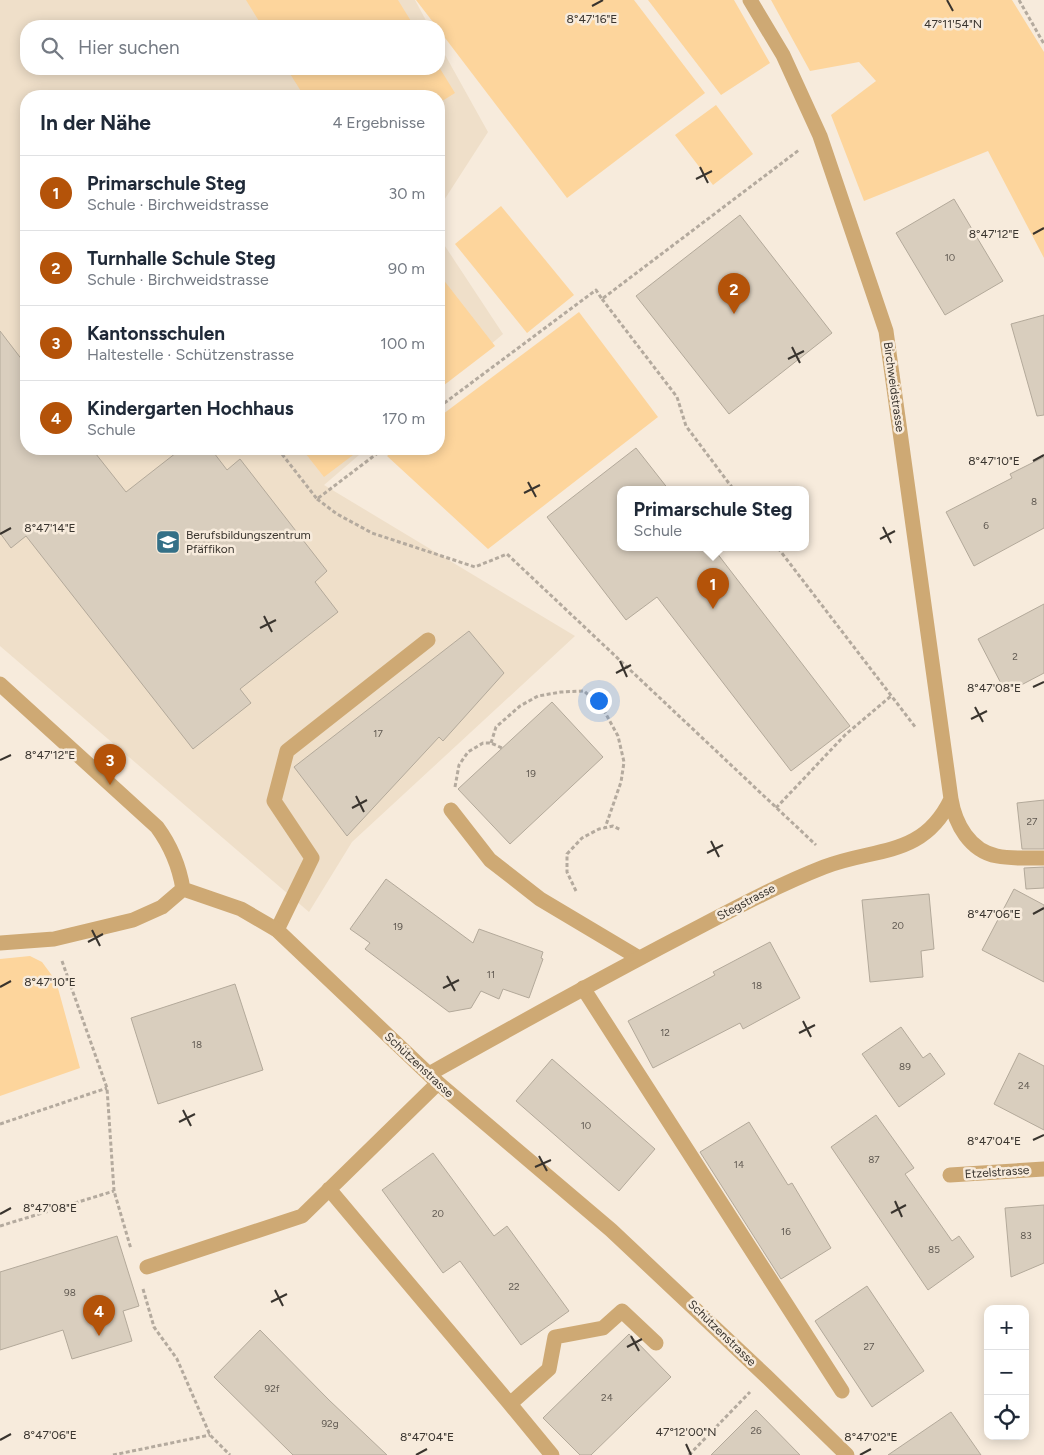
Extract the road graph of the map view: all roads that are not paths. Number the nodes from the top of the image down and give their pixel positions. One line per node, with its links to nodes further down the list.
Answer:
1 (750, 0): 4 (street, Birchweidstrasse)
2 (428, 640): 8 (street)
3 (0, 684): 7 (street)
4 (951, 799): 6 (street); 10 (street, Stegstrasse)
5 (451, 810): 10 (street)
6 (1044, 858)
7 (183, 889): 8 (street, Schützenstrasse); 9 (street)
8 (277, 930): 12 (street, Schützenstrasse)
9 (0, 943)
10 (640, 958): 11 (street, Stegstrasse)
11 (583, 988): 12 (street, Stegstrasse); 18 (street)
12 (433, 1078): 15 (street, Stegstrasse); 21 (street, Schützenstrasse)
13 (1044, 1169): 14 (street, Etzelstrasse)
14 (950, 1175)
15 (329, 1189): 16 (street, Stegstrasse); 19 (street)
16 (147, 1267)
17 (656, 1343): 19 (street)
18 (842, 1391)
19 (510, 1404): 20 (street)
20 (552, 1455)
21 (847, 1455)

